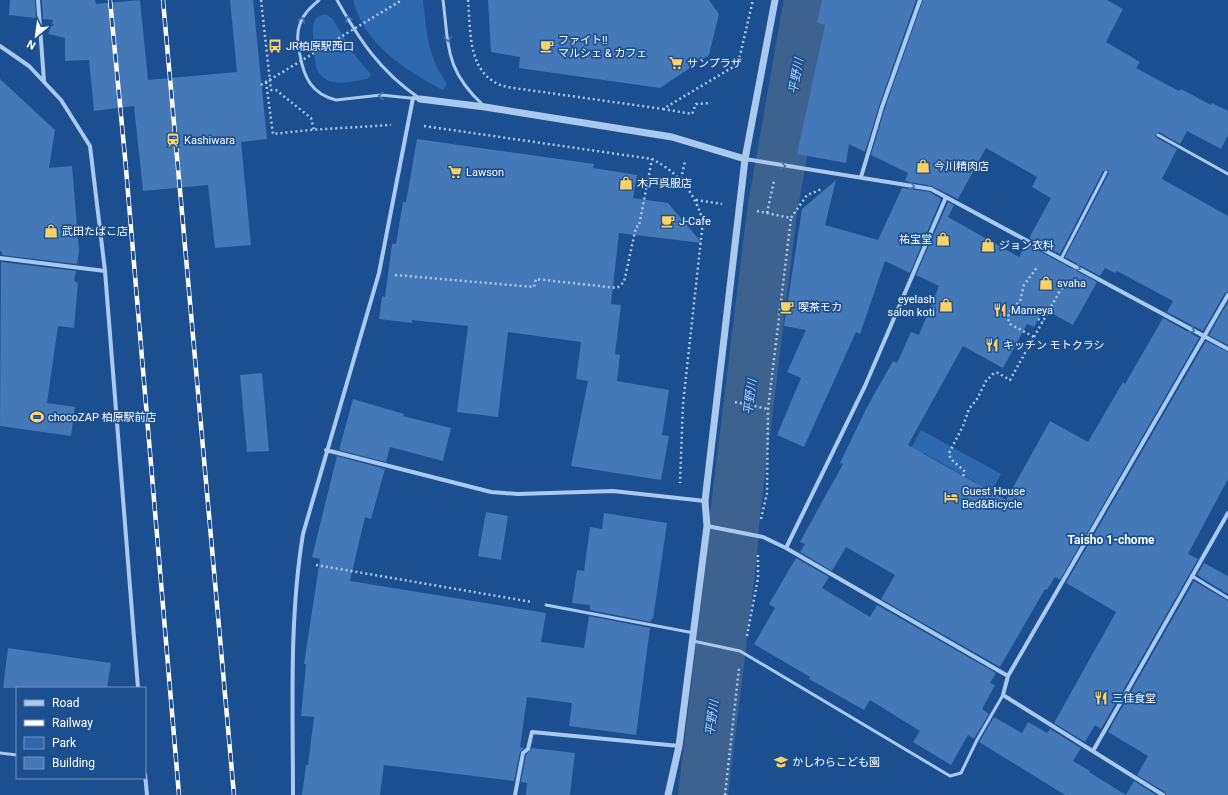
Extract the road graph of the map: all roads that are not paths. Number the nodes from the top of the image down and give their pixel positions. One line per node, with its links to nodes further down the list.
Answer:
1 (38, 0): 8 (street)
2 (319, 0): 9 (lane, one-way to 2)
3 (337, 0): 9 (lane, one-way to 3)
4 (443, 0): 10 (lane, one-way to 10)
5 (775, 0): 12 (street)
6 (920, 0): 15 (street)
7 (0, 46): 8 (street)
8 (44, 82): 19 (street)
9 (417, 99): 10 (street); 23 (street)
10 (485, 107): 12 (street)
11 (1158, 135): 14 (lane)
12 (745, 159): 15 (street, one-way to 15); 24 (street)
13 (1106, 172): 18 (lane)
14 (1228, 174)
15 (861, 177): 16 (street, one-way to 16)
16 (946, 197): 18 (street); 27 (street)
17 (0, 258): 19 (street)
18 (1061, 259): 21 (street, one-way to 21)
19 (105, 271): 34 (street)
20 (1228, 295): 21 (street)
21 (1203, 336): 22 (street); 33 (street)
22 (1228, 349)
23 (326, 450): 24 (street); 42 (street)
24 (704, 501): 26 (street)
25 (1228, 513): 28 (street)
26 (707, 526): 27 (street); 31 (street)
27 (786, 548): 33 (street)
28 (1192, 576): 29 (lane); 37 (street)
29 (1228, 598)
30 (546, 605): 31 (lane)
31 (694, 633): 32 (street)
32 (693, 641): 35 (lane); 36 (street)
33 (1008, 676): 35 (street)
34 (138, 687)
35 (1003, 695): 37 (street)
36 (679, 746): 43 (street); 44 (street)
37 (1093, 751): 45 (street)
38 (0, 753): 39 (lane)
39 (16, 755)
40 (145, 779): 41 (street)
41 (147, 795)
42 (293, 795)
43 (515, 795)
44 (668, 795)
45 (1163, 795)

